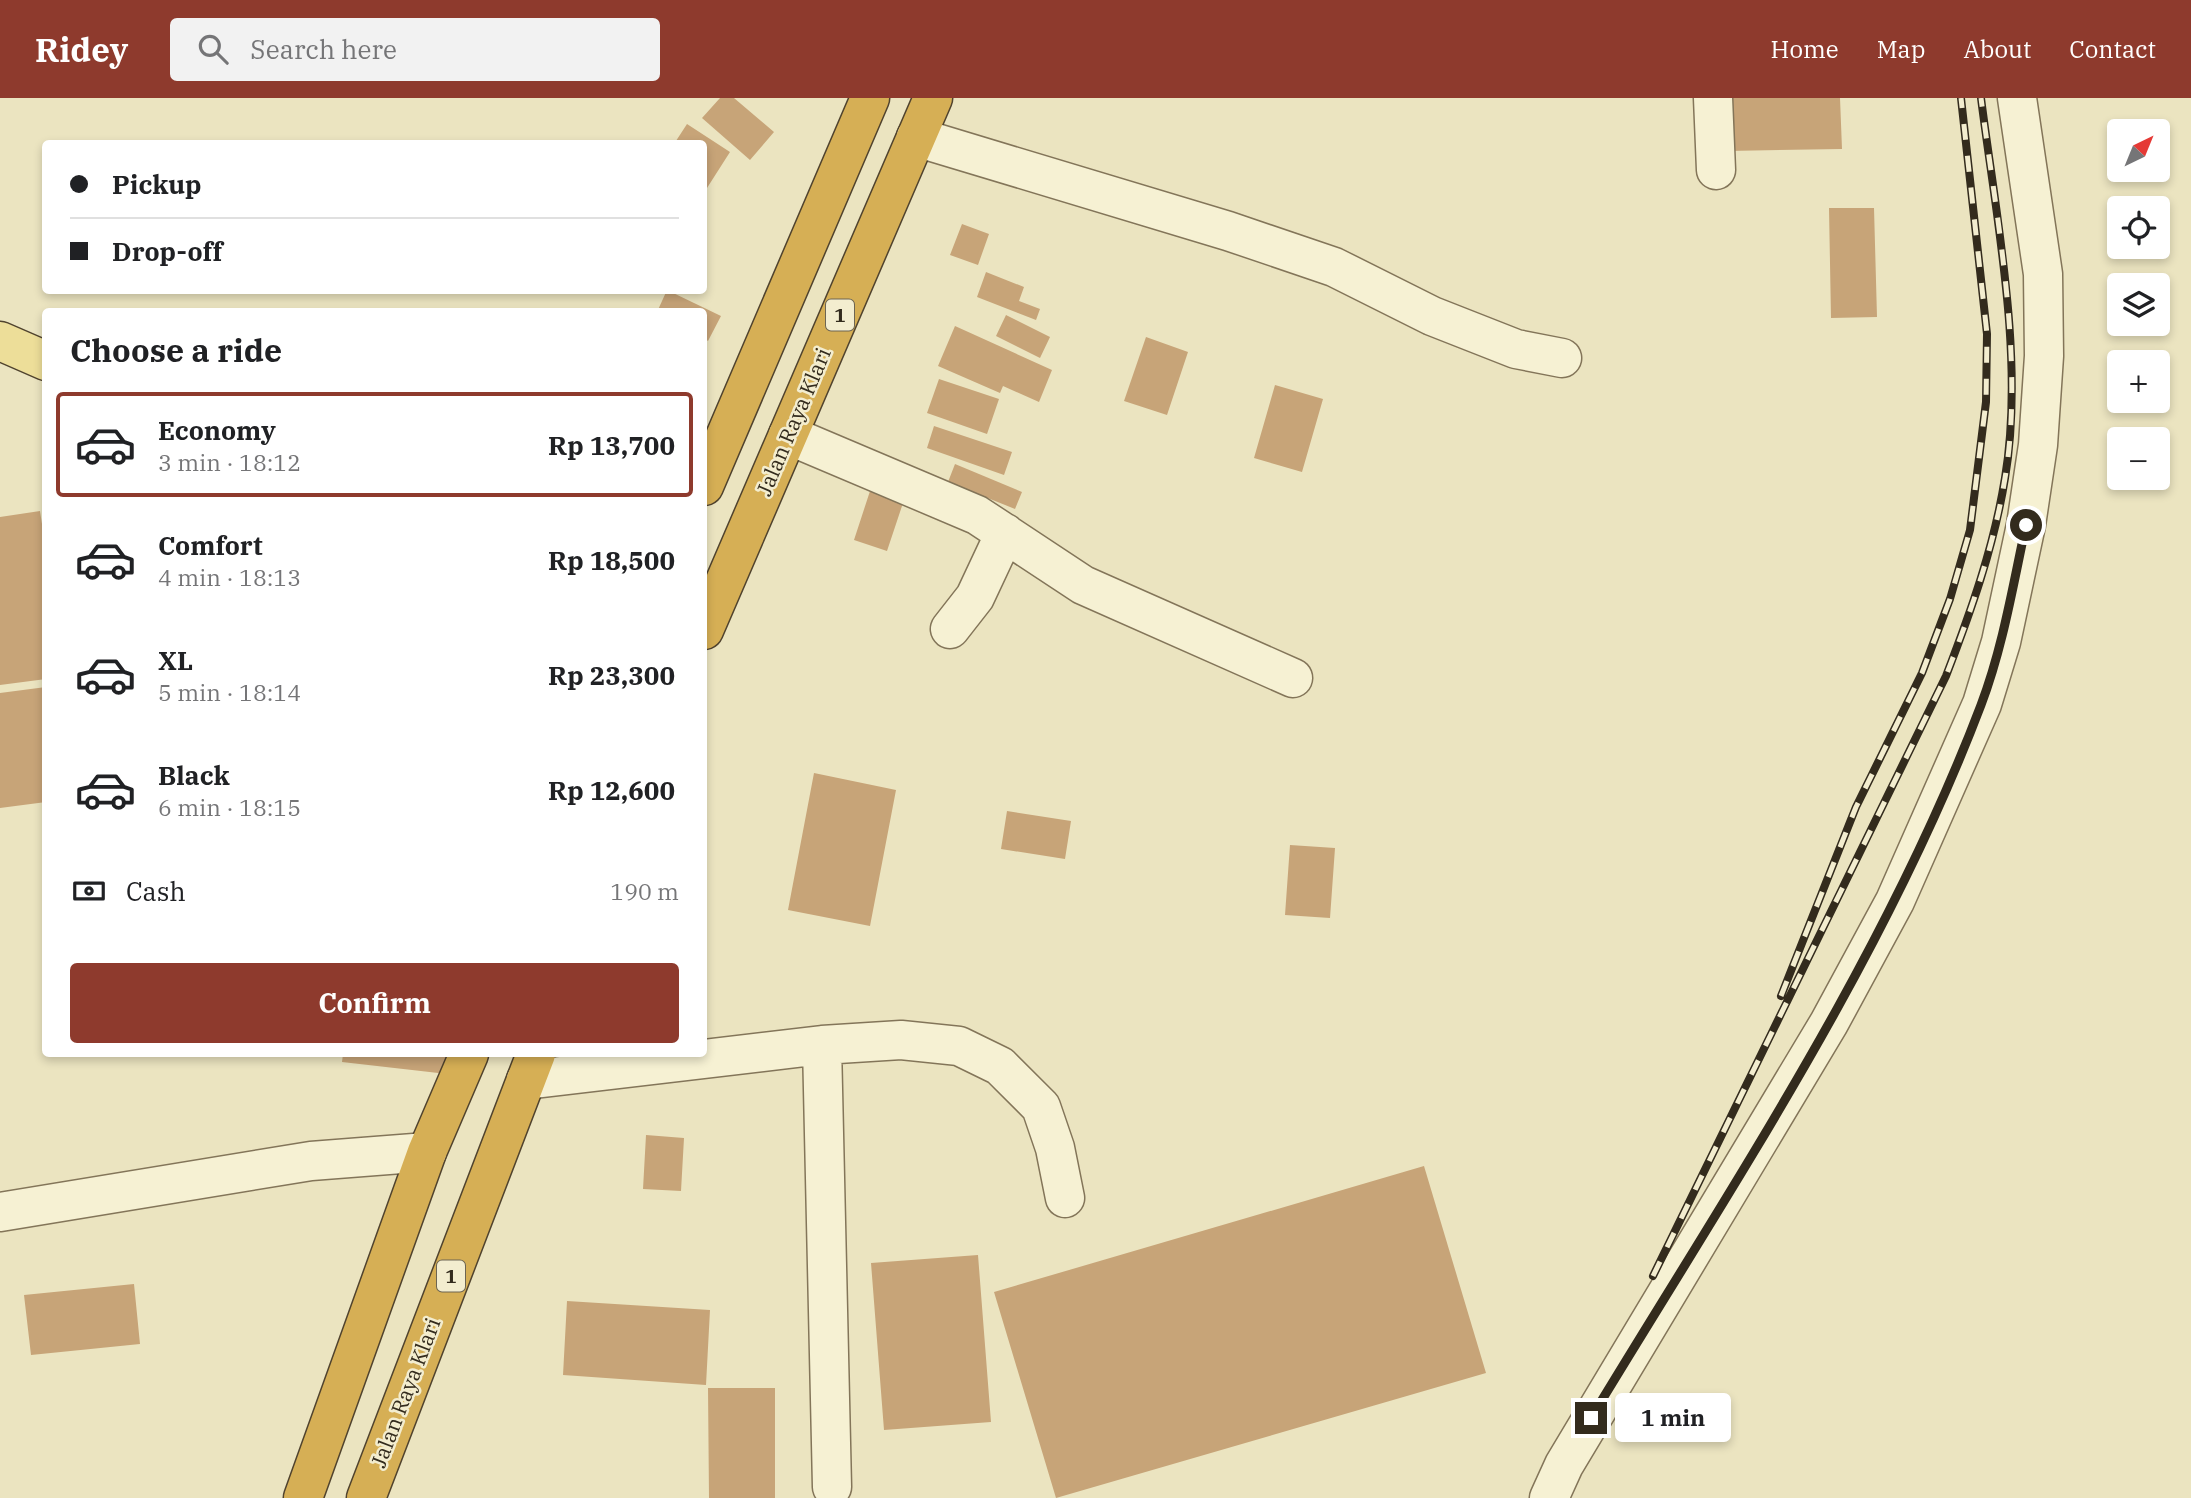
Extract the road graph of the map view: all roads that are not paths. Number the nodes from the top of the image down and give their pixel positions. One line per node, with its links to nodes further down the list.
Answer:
1 (870, 98): 10 (highway)
2 (933, 98): 5 (highway, Jalan Raya Klari / 1)
3 (1713, 98): 6 (street)
4 (2017, 98): 30 (street)
5 (916, 137): 8 (street); 12 (highway, Jalan Raya Klari / 1)
6 (1716, 170)
7 (0, 341): 9 (main road)
8 (1562, 358)
9 (42, 359)
10 (740, 402): 11 (highway); 13 (highway)
11 (707, 435)
12 (788, 435): 14 (street); 15 (highway, Jalan Raya Klari / 1)
13 (707, 479)
14 (1004, 533): 17 (street); 18 (street)
15 (715, 572): 16 (highway, Jalan Raya Klari / 1)
16 (707, 611)
17 (950, 629)
18 (1293, 678)
19 (822, 1045): 20 (street); 25 (street); 27 (street)
20 (707, 1054)
21 (468, 1057): 24 (highway)
22 (663, 1057): 23 (street)
23 (531, 1067): 29 (highway, Jalan Raya Klari / 1)
24 (428, 1152): 26 (street); 28 (highway)
25 (1065, 1198)
26 (0, 1212)
27 (832, 1486)
28 (303, 1498)
29 (366, 1498)
30 (1549, 1498)

